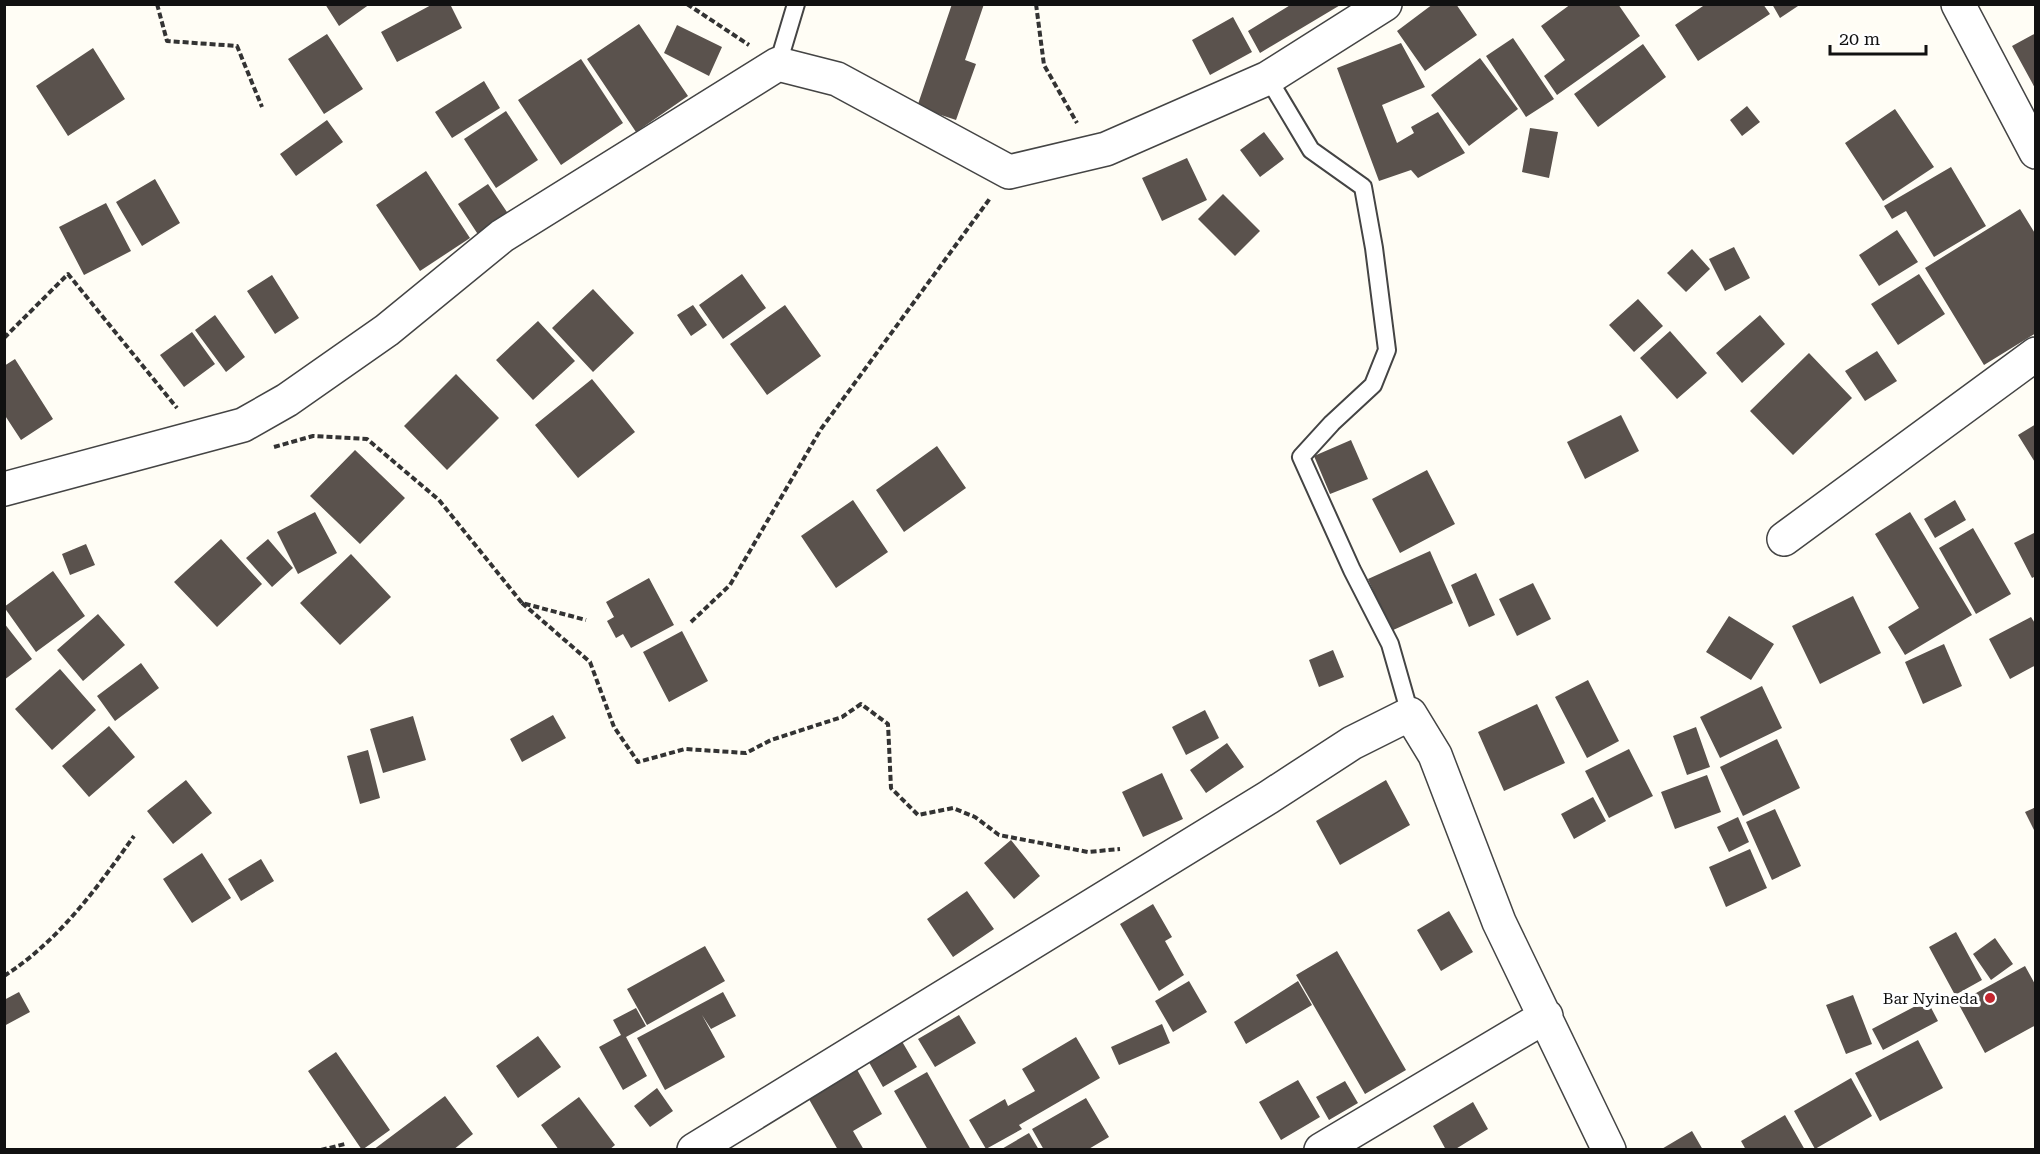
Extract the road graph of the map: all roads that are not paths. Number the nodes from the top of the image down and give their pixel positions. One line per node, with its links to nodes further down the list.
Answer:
1 (796, 4): 4 (lane)
2 (1385, 4): 5 (street)
3 (1958, 4): 6 (street)
4 (778, 64): 5 (street); 8 (street)
5 (1268, 78): 10 (lane)
6 (2036, 152)
7 (2036, 354): 9 (street)
8 (4, 489)
9 (1784, 539)
10 (1410, 714): 11 (street); 12 (street)
11 (1546, 1016): 13 (street); 14 (street)
12 (694, 1149)
13 (1321, 1149)
14 (1609, 1149)

